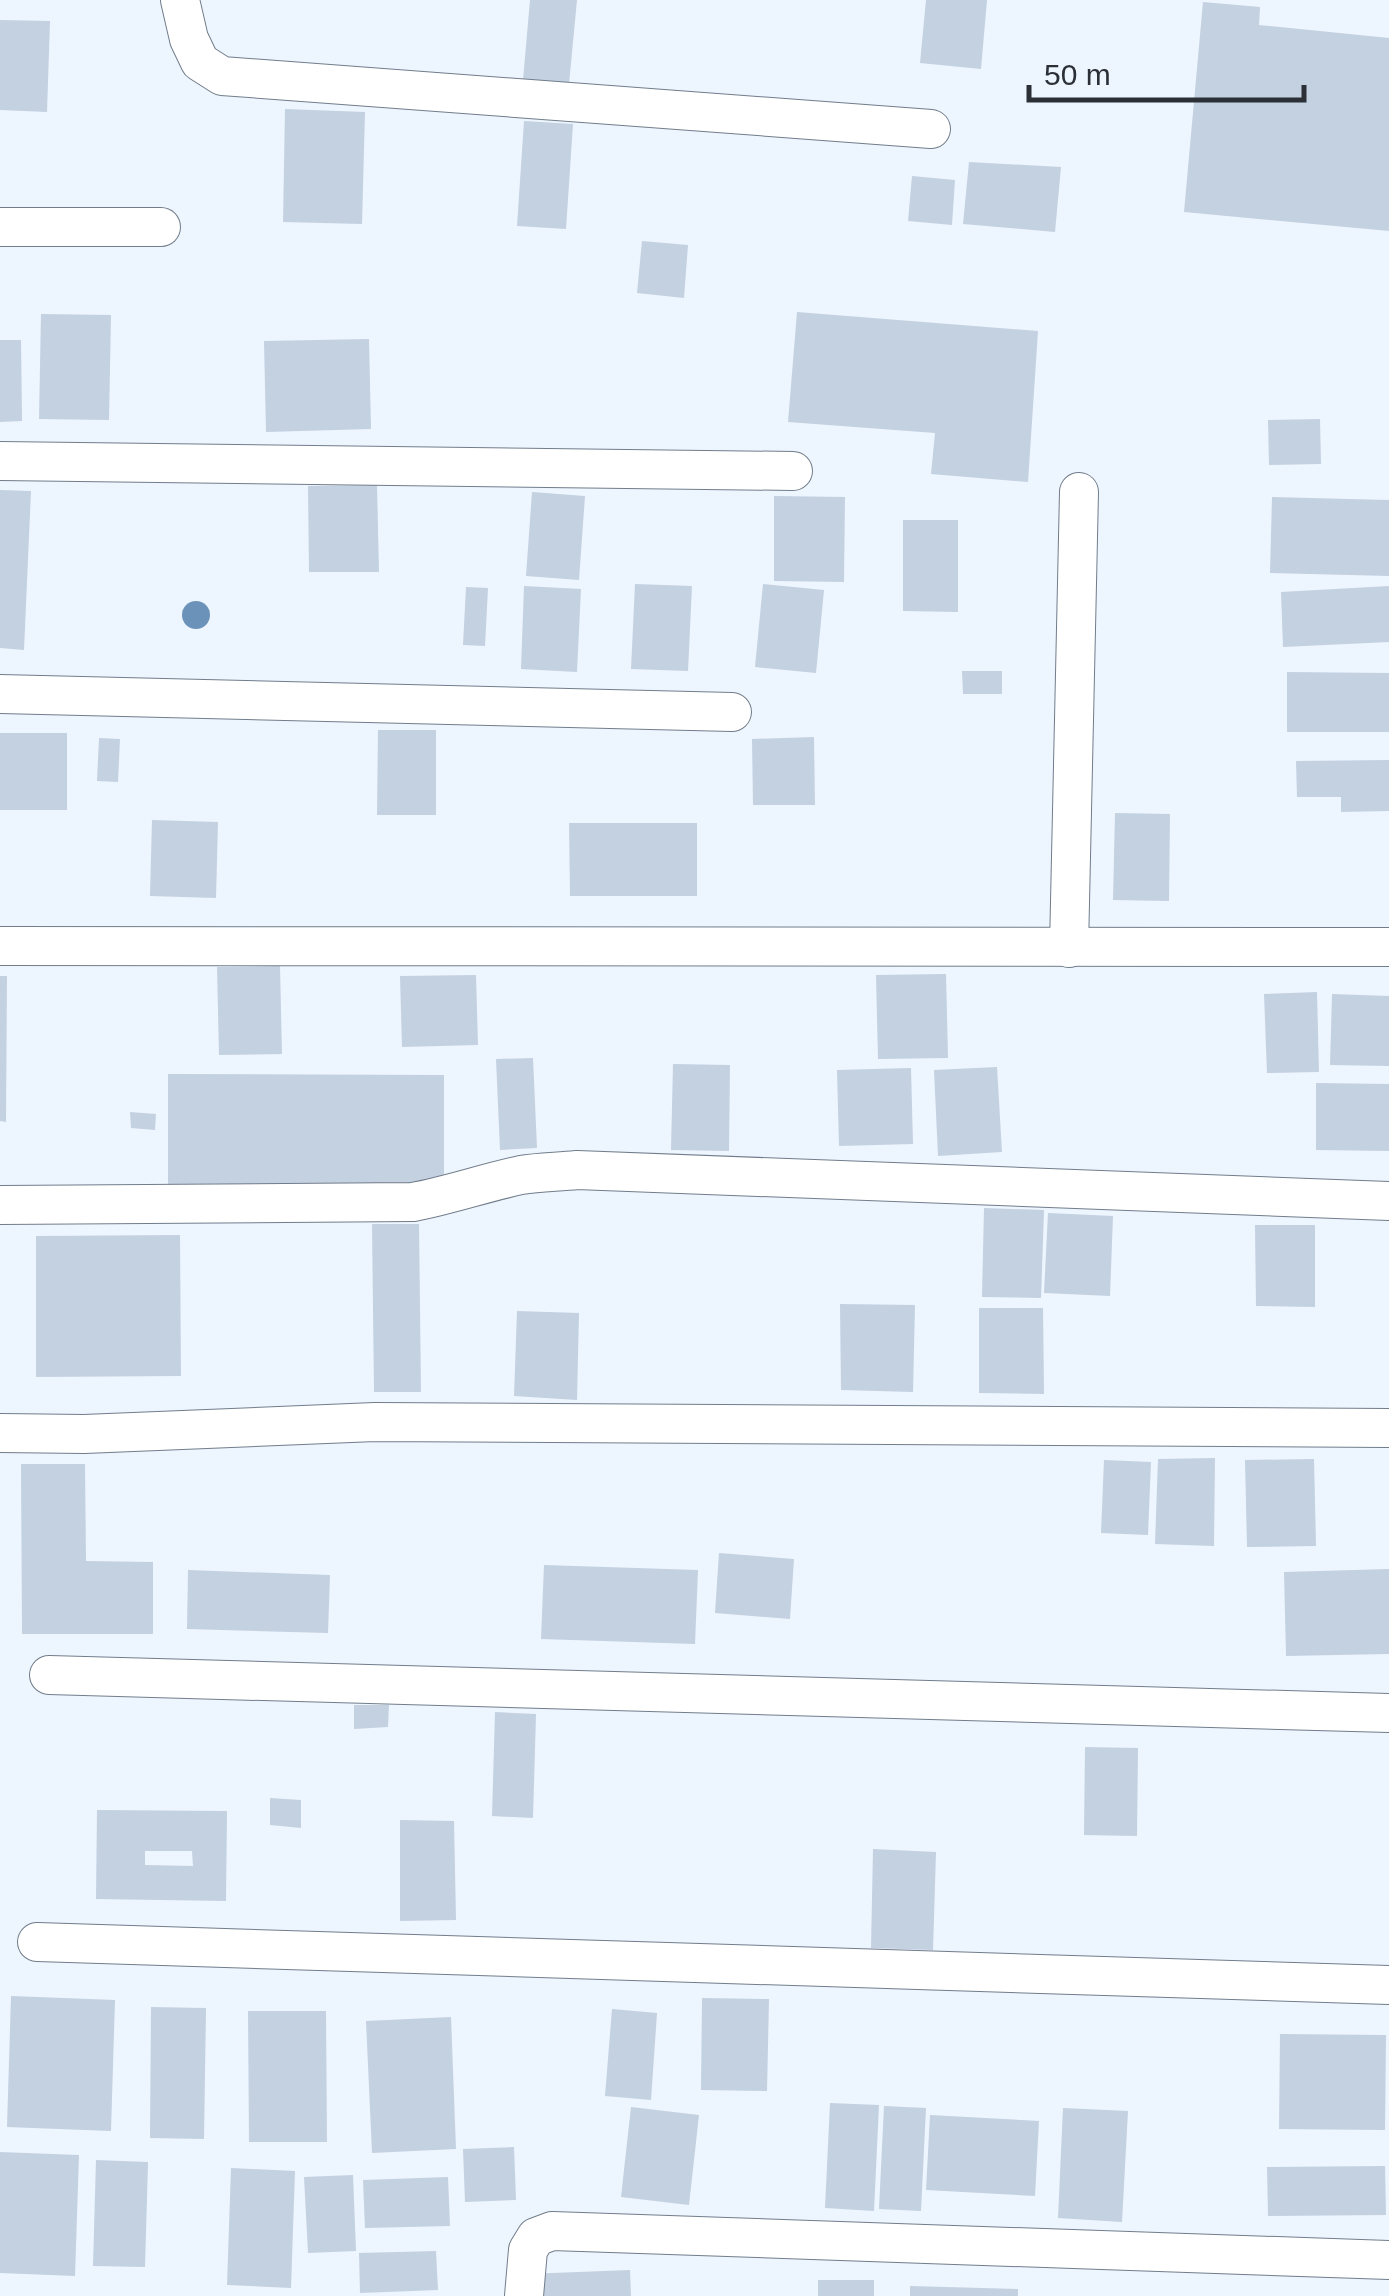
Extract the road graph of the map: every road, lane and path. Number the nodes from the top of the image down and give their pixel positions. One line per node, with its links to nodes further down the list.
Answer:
1 (180, 0): 2 (street)
2 (931, 128)
3 (0, 227): 4 (street)
4 (161, 227)
5 (0, 461): 6 (street)
6 (793, 471)
7 (1079, 492): 11 (street)
8 (0, 694): 9 (street)
9 (732, 712)
10 (0, 946): 11 (street)
11 (1069, 948): 12 (street)
12 (1389, 948)
13 (1389, 1202): 14 (street)
14 (0, 1205)
15 (1389, 1428): 16 (street)
16 (0, 1434)
17 (49, 1675): 18 (street)
18 (1389, 1712)
19 (37, 1942): 20 (street)
20 (1389, 1985)
21 (1389, 2260): 22 (street)
22 (524, 2296)

